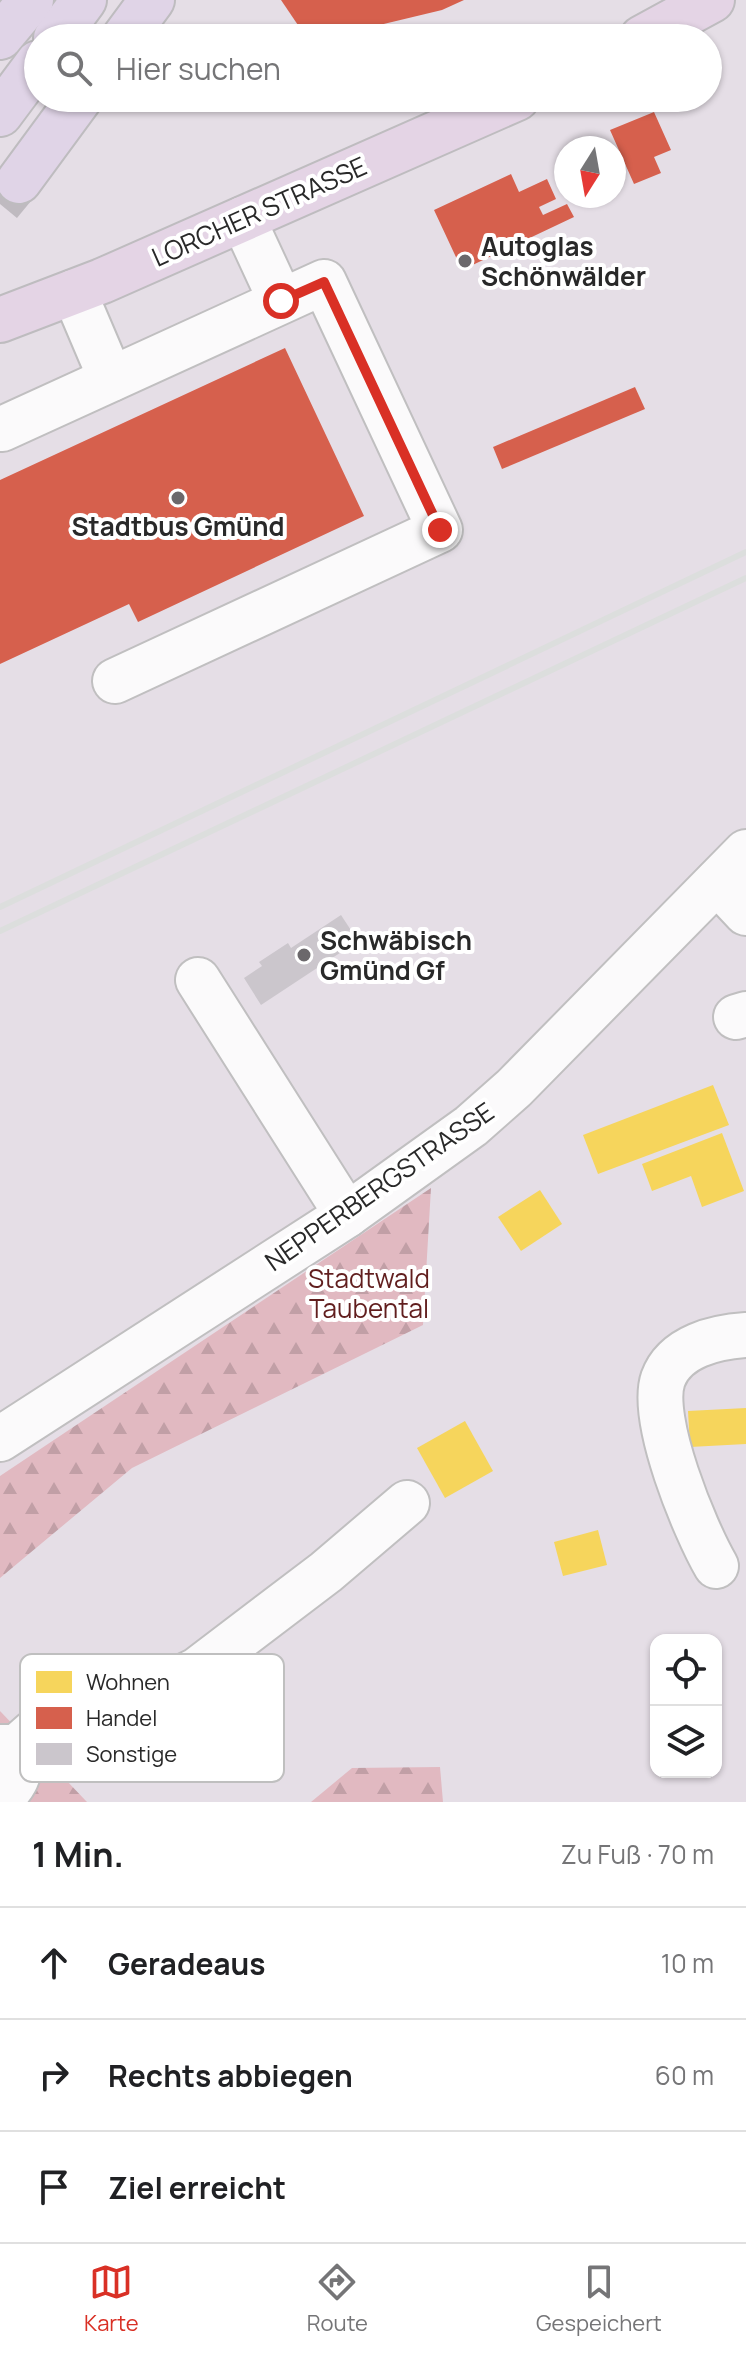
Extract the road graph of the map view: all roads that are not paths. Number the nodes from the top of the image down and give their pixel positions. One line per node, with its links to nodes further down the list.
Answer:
1 (31, 0): 10 (highway)
2 (84, 0): 6 (highway)
3 (152, 0): 7 (highway)
4 (665, 0): 8 (main road)
5 (712, 0): 9 (main road)
6 (66, 24)
7 (134, 24)
8 (635, 24)
9 (668, 24)
10 (0, 37)
11 (24, 82): 14 (highway)
12 (70, 112): 15 (highway)
13 (485, 112): 16 (main road, LORCHER STRASSE)
14 (0, 114)
15 (19, 181)
16 (243, 219): 17 (main road, LORCHER STRASSE); 18 (street)
17 (74, 292): 19 (main road, LORCHER STRASSE); 20 (street)
18 (281, 301): 20 (street); 22 (street)
19 (0, 320)
20 (111, 379): 21 (street)
21 (2, 429)
22 (115, 681)
23 (736, 883): 25 (street, NEPPERBERGSTRASSE)
24 (198, 980): 25 (street)
25 (347, 1215): 27 (street, NEPPERBERGSTRASSE)
26 (746, 1335): 29 (street)
27 (0, 1439)
28 (407, 1503): 30 (street)
29 (716, 1566)
30 (218, 1654)
31 (20, 1771): 32 (street)
32 (0, 1799)

